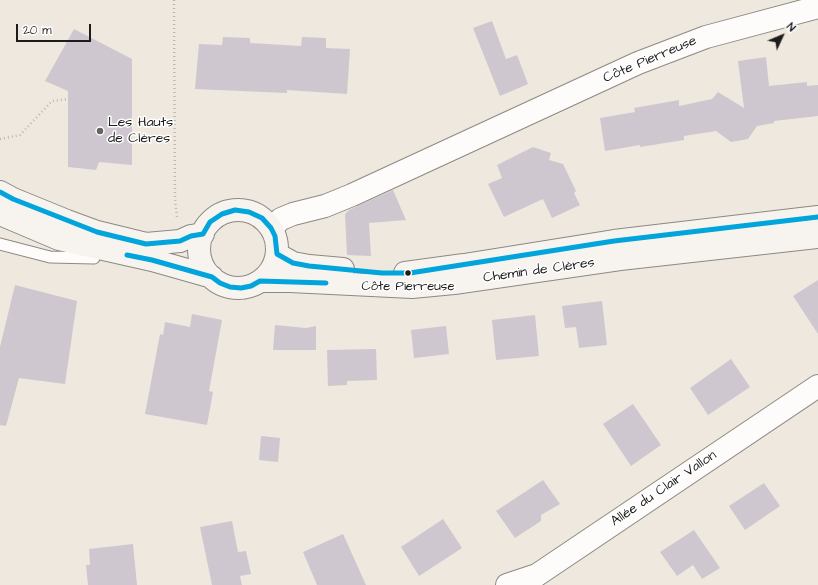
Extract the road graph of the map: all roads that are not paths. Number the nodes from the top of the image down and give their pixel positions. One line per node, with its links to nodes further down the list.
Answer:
1 (818, 7): 5 (street, Côte Pierreuse)
2 (0, 192): 6 (street)
3 (0, 214): 11 (street)
4 (818, 217): 9 (street, Chemin de Clères)
5 (271, 228): 6 (street); 9 (street)
6 (203, 234): 11 (street)
7 (818, 237): 12 (street, Chemin de Clères)
8 (0, 244): 10 (lane)
9 (277, 254): 12 (street)
10 (94, 258)
11 (212, 277): 12 (street)
12 (260, 281)
13 (818, 386): 14 (street, Allée du Clair Vallon)
14 (508, 585)

